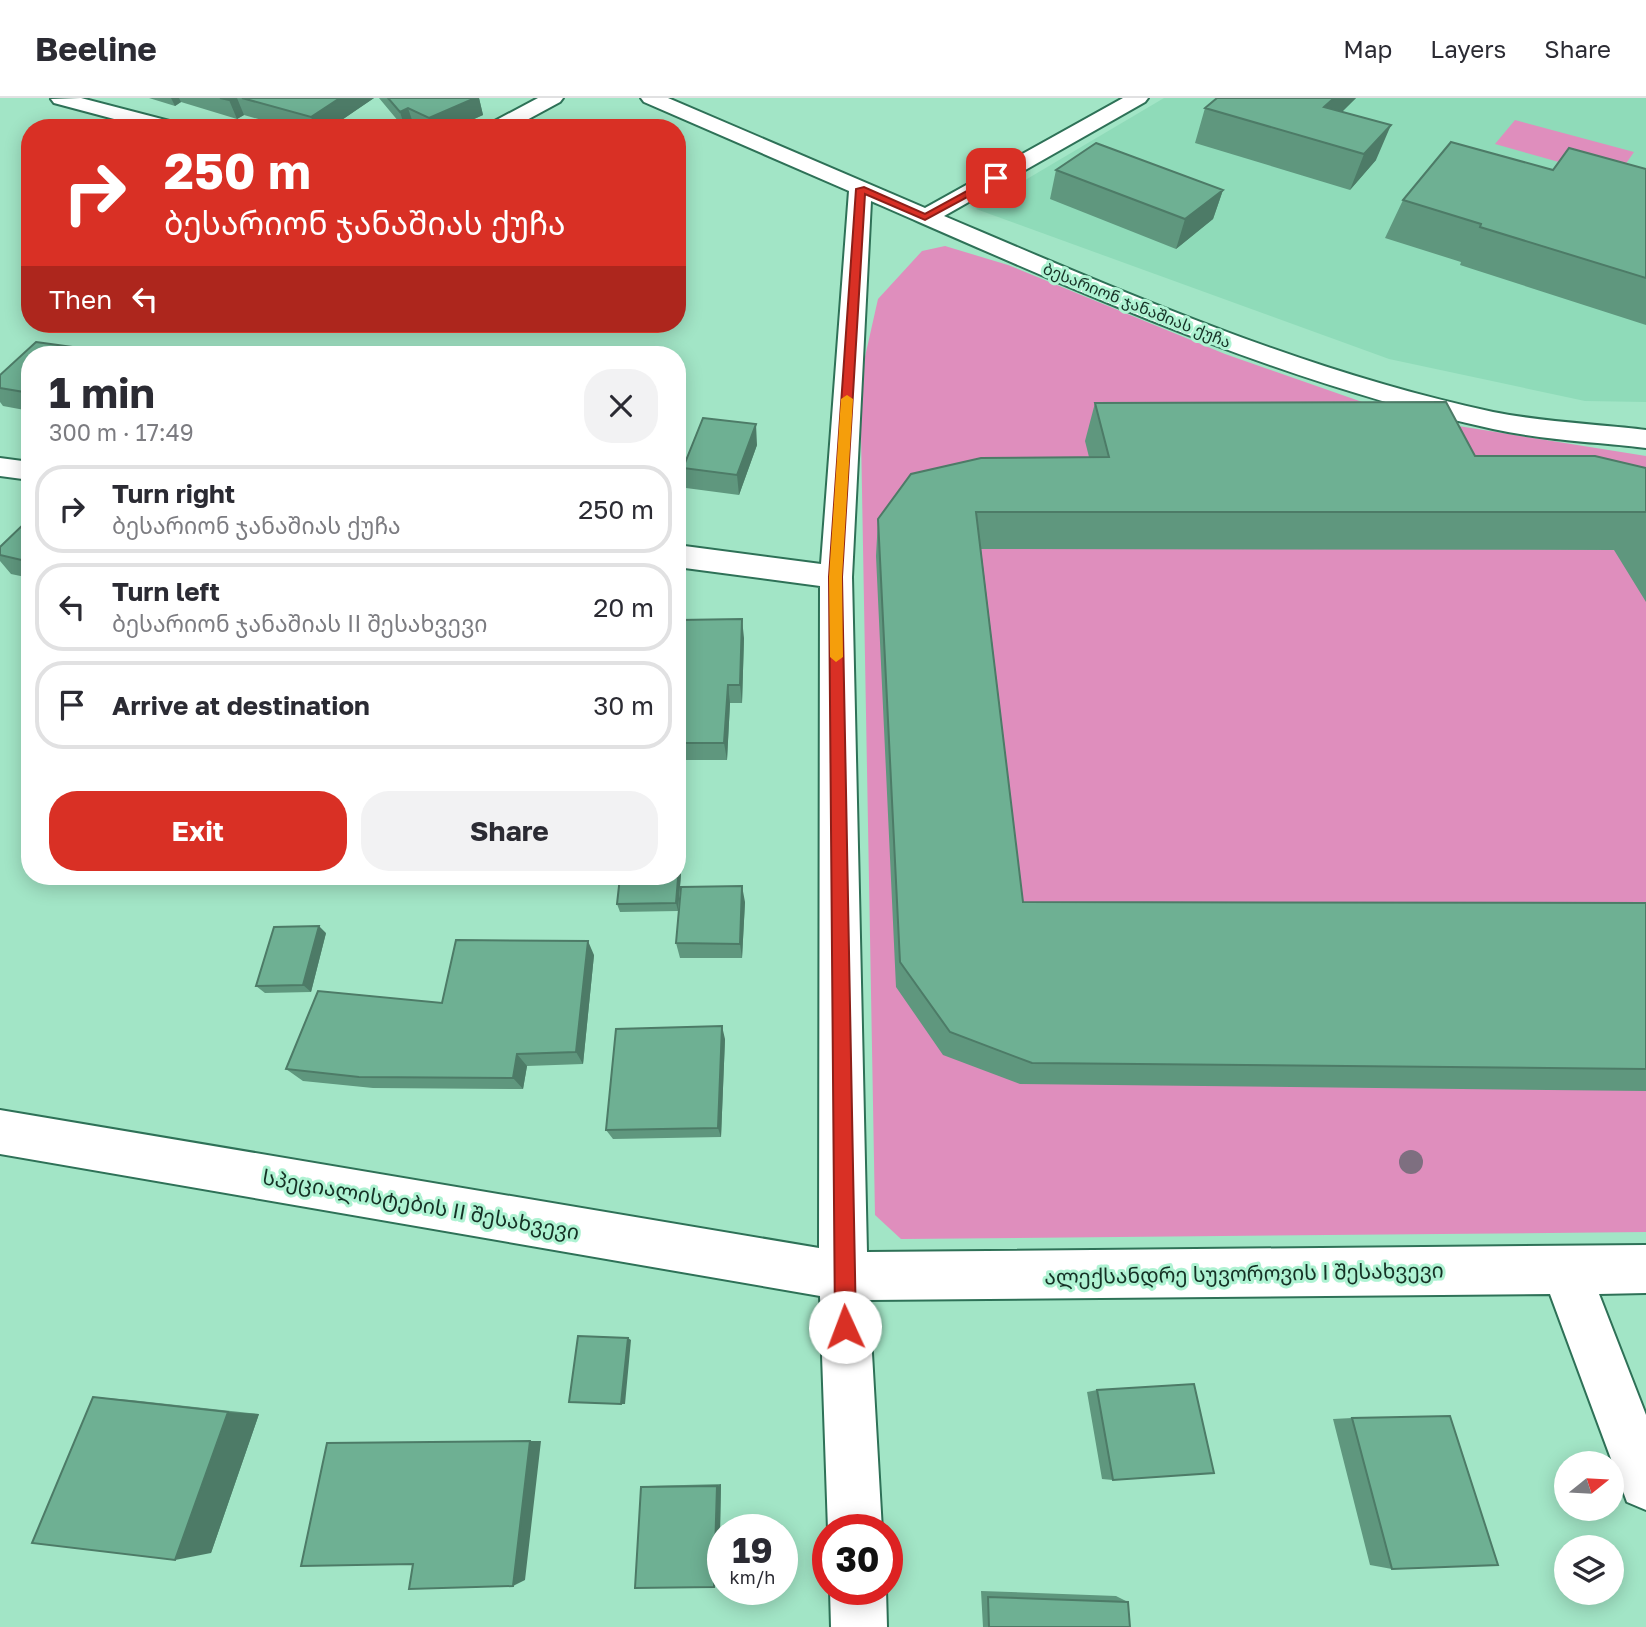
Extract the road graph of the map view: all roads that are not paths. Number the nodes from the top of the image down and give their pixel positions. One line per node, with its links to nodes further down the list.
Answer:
1 (553, 98): 6 (street)
2 (651, 98): 7 (street, ბესარიონ ჯანაშიას ქუჩა)
3 (1138, 98): 8 (street)
4 (61, 99): 5 (street)
5 (139, 119)
6 (513, 119)
7 (860, 189): 8 (street, ბესარიონ ჯანაშიას ქუჩა); 13 (street)
8 (925, 217): 9 (street, ბესარიონ ჯანაშიას ქუჩა)
9 (1646, 439)
10 (0, 467): 11 (street)
11 (21, 470)
12 (686, 557): 13 (street)
13 (836, 577): 17 (street)
14 (0, 1132): 17 (street, სპეციალისტების II შესახვევი)
15 (1564, 1269): 16 (street, ალექსანდრე სუვოროვის I შესახვევი); 17 (street, ალექსანდრე სუვოროვის I შესახვევი); 18 (street)
16 (1646, 1269)
17 (843, 1276): 19 (street)
18 (1646, 1483)
19 (854, 1514)
20 (858, 1605): 21 (street)
21 (859, 1627)

